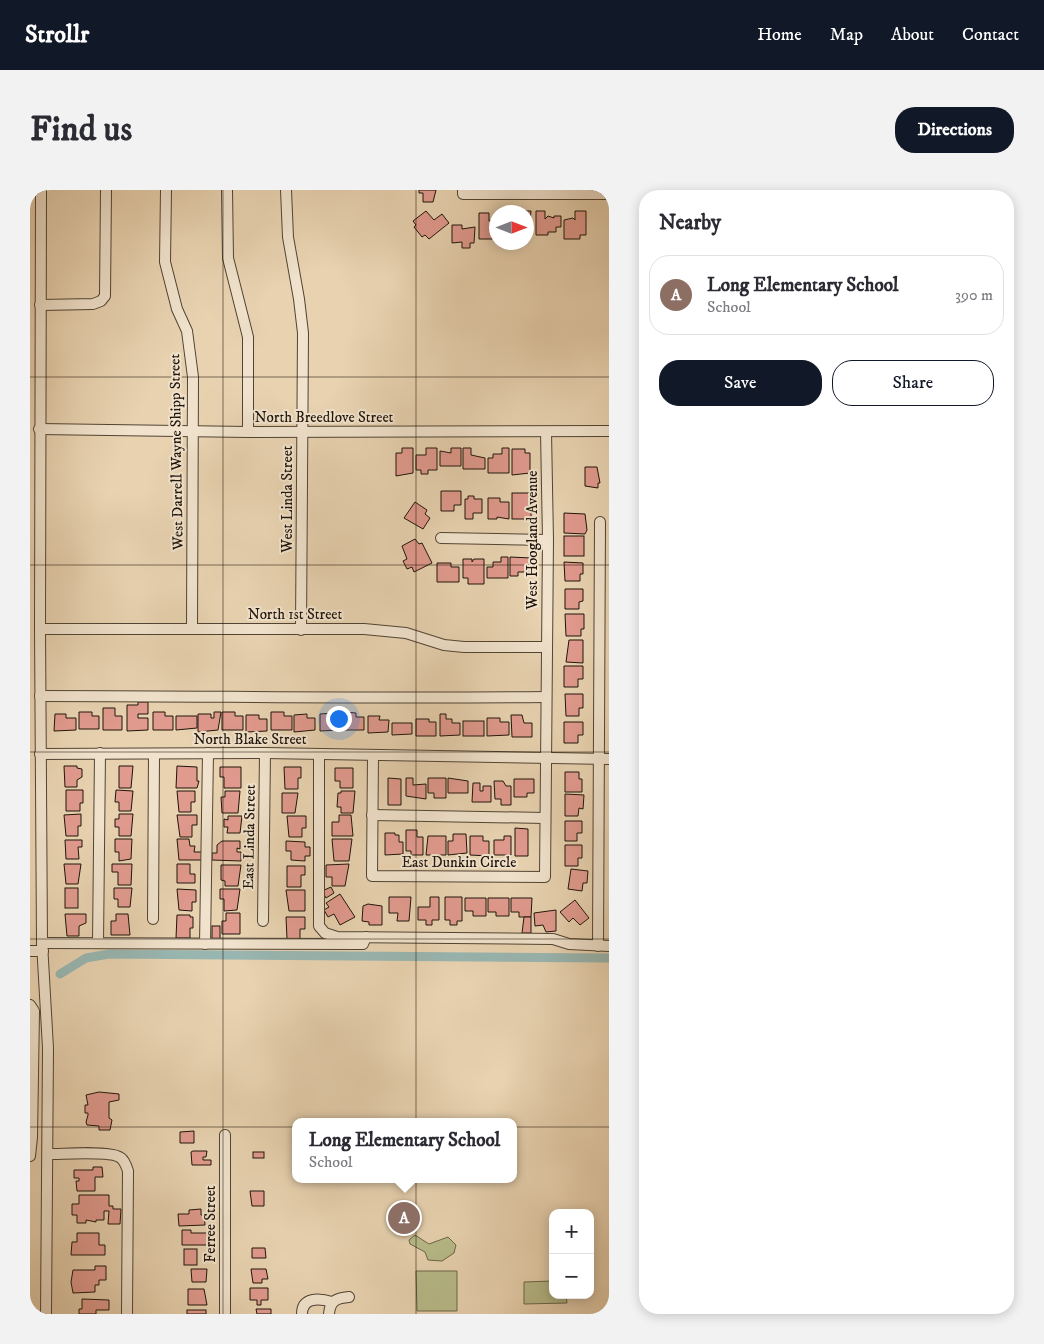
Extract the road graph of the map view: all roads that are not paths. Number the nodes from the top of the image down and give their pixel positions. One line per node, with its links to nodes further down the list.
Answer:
1 (41, 190): 8 (street)
2 (106, 190): 8 (street)
3 (166, 190): 12 (street, West Darrell Wayne Shipp Street)
4 (227, 190): 13 (street)
5 (286, 190): 14 (street, West Linda Street)
6 (463, 190): 7 (street)
7 (609, 194)
8 (40, 305): 9 (street)
9 (35, 383): 10 (street)
10 (39, 429): 12 (street, North Breedlove Street); 20 (street)
11 (609, 431): 15 (street, North Breedlove Street)
12 (193, 432): 13 (street, North Breedlove Street); 19 (street, West Darrell Wayne Shipp Street)
13 (248, 432): 14 (street, North Breedlove Street)
14 (302, 432): 15 (street, North Breedlove Street); 21 (street, West Linda Street)
15 (546, 432): 18 (street, West Hoogland Avenue)
16 (600, 522): 34 (street)
17 (441, 538): 18 (street)
18 (548, 540): 22 (street, West Hoogland Avenue)
19 (192, 628): 20 (street, North 1st Street); 21 (street, North 1st Street)
20 (40, 629): 23 (street)
21 (301, 630): 22 (street, North 1st Street)
22 (547, 647): 25 (street, West Hoogland Avenue)
23 (35, 658): 24 (street)
24 (40, 696): 25 (street); 29 (street)
25 (546, 697): 33 (street, East Dunkin Circle)
26 (100, 753): 29 (street, North Blake Street); 30 (street, North Blake Street); 41 (street)
27 (208, 753): 28 (street, North Blake Street); 30 (street, North Blake Street); 42 (street)
28 (265, 753): 31 (street, North Blake Street); 39 (street, East Linda Street)
29 (40, 754): 45 (street)
30 (154, 754): 38 (street)
31 (319, 754): 32 (street, North Blake Street); 40 (street)
32 (373, 755): 33 (street, North Blake Street); 36 (street, East Dunkin Circle)
33 (545, 756): 34 (street, North Blake Street); 37 (street, East Dunkin Circle)
34 (598, 758): 35 (street, North Blake Street); 43 (street)
35 (609, 759)
36 (372, 815): 37 (street); 37 (street, East Dunkin Circle)
37 (545, 818)
38 (153, 920)
39 (263, 921)
40 (366, 937): 42 (street); 43 (street)
41 (98, 943): 42 (street); 45 (street)
42 (205, 944)
43 (598, 946): 44 (street)
44 (609, 946)
45 (43, 947): 46 (street); 49 (street)
46 (30, 951)
47 (30, 1005): 50 (street)
48 (226, 1135): 55 (street, Ferree Street)
49 (48, 1154): 53 (street); 54 (street)
50 (30, 1156)
51 (349, 1297): 52 (street)
52 (332, 1302): 56 (street); 57 (street)
53 (46, 1314)
54 (127, 1314)
55 (225, 1314)
56 (302, 1314)
57 (329, 1314)

